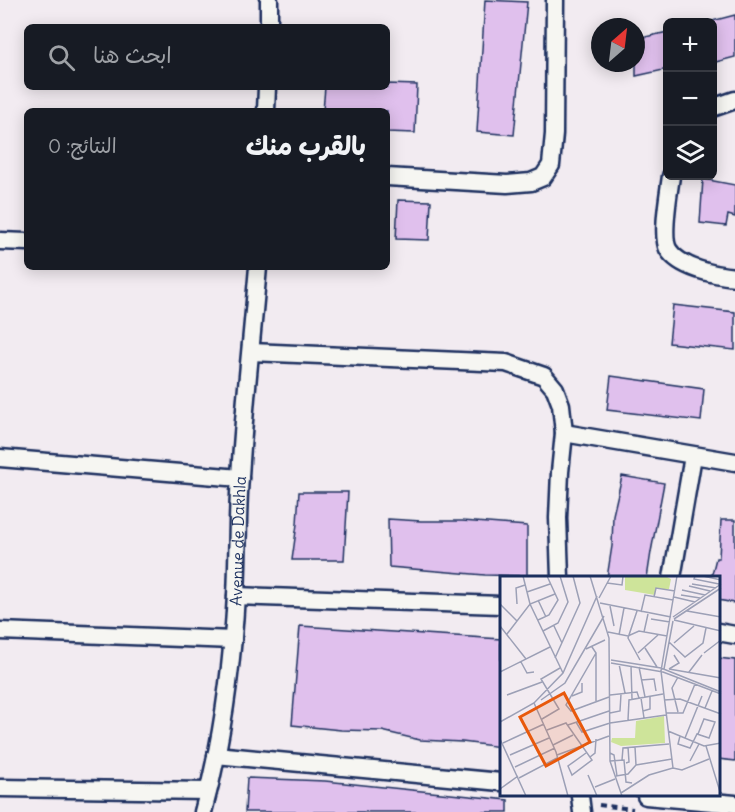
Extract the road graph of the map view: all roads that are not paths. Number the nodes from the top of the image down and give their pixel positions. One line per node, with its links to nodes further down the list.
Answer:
1 (269, 0): 3 (street)
2 (555, 0): 8 (street)
3 (268, 24)
4 (267, 90): 7 (street)
5 (735, 100): 6 (street)
6 (717, 106)
7 (266, 108)
8 (390, 177)
9 (671, 180): 13 (street)
10 (0, 241): 11 (street)
11 (24, 242)
12 (258, 270): 14 (street, Avenue de Dakhla)
13 (735, 278)
14 (251, 352): 15 (street); 19 (street, Avenue de Dakhla)
15 (564, 433): 16 (street); 20 (street)
16 (693, 456): 18 (street); 21 (street)
17 (0, 458): 19 (street)
18 (735, 462)
19 (240, 478): 22 (street, Avenue de Dakhla)
20 (560, 576)
21 (672, 576)
22 (236, 596): 23 (street); 27 (street, Avenue de Dakhla)
23 (500, 605)
24 (0, 631): 27 (street)
25 (720, 632): 26 (street)
26 (735, 635)
27 (233, 640): 28 (street, Avenue de Dakhla)
28 (216, 755): 29 (street); 31 (street, Avenue de Dakhla)
29 (500, 782)
30 (0, 788): 31 (street)
31 (208, 791): 34 (street, Avenue de Dakhla)
32 (643, 802): 33 (street)
33 (735, 804)
34 (203, 812)

